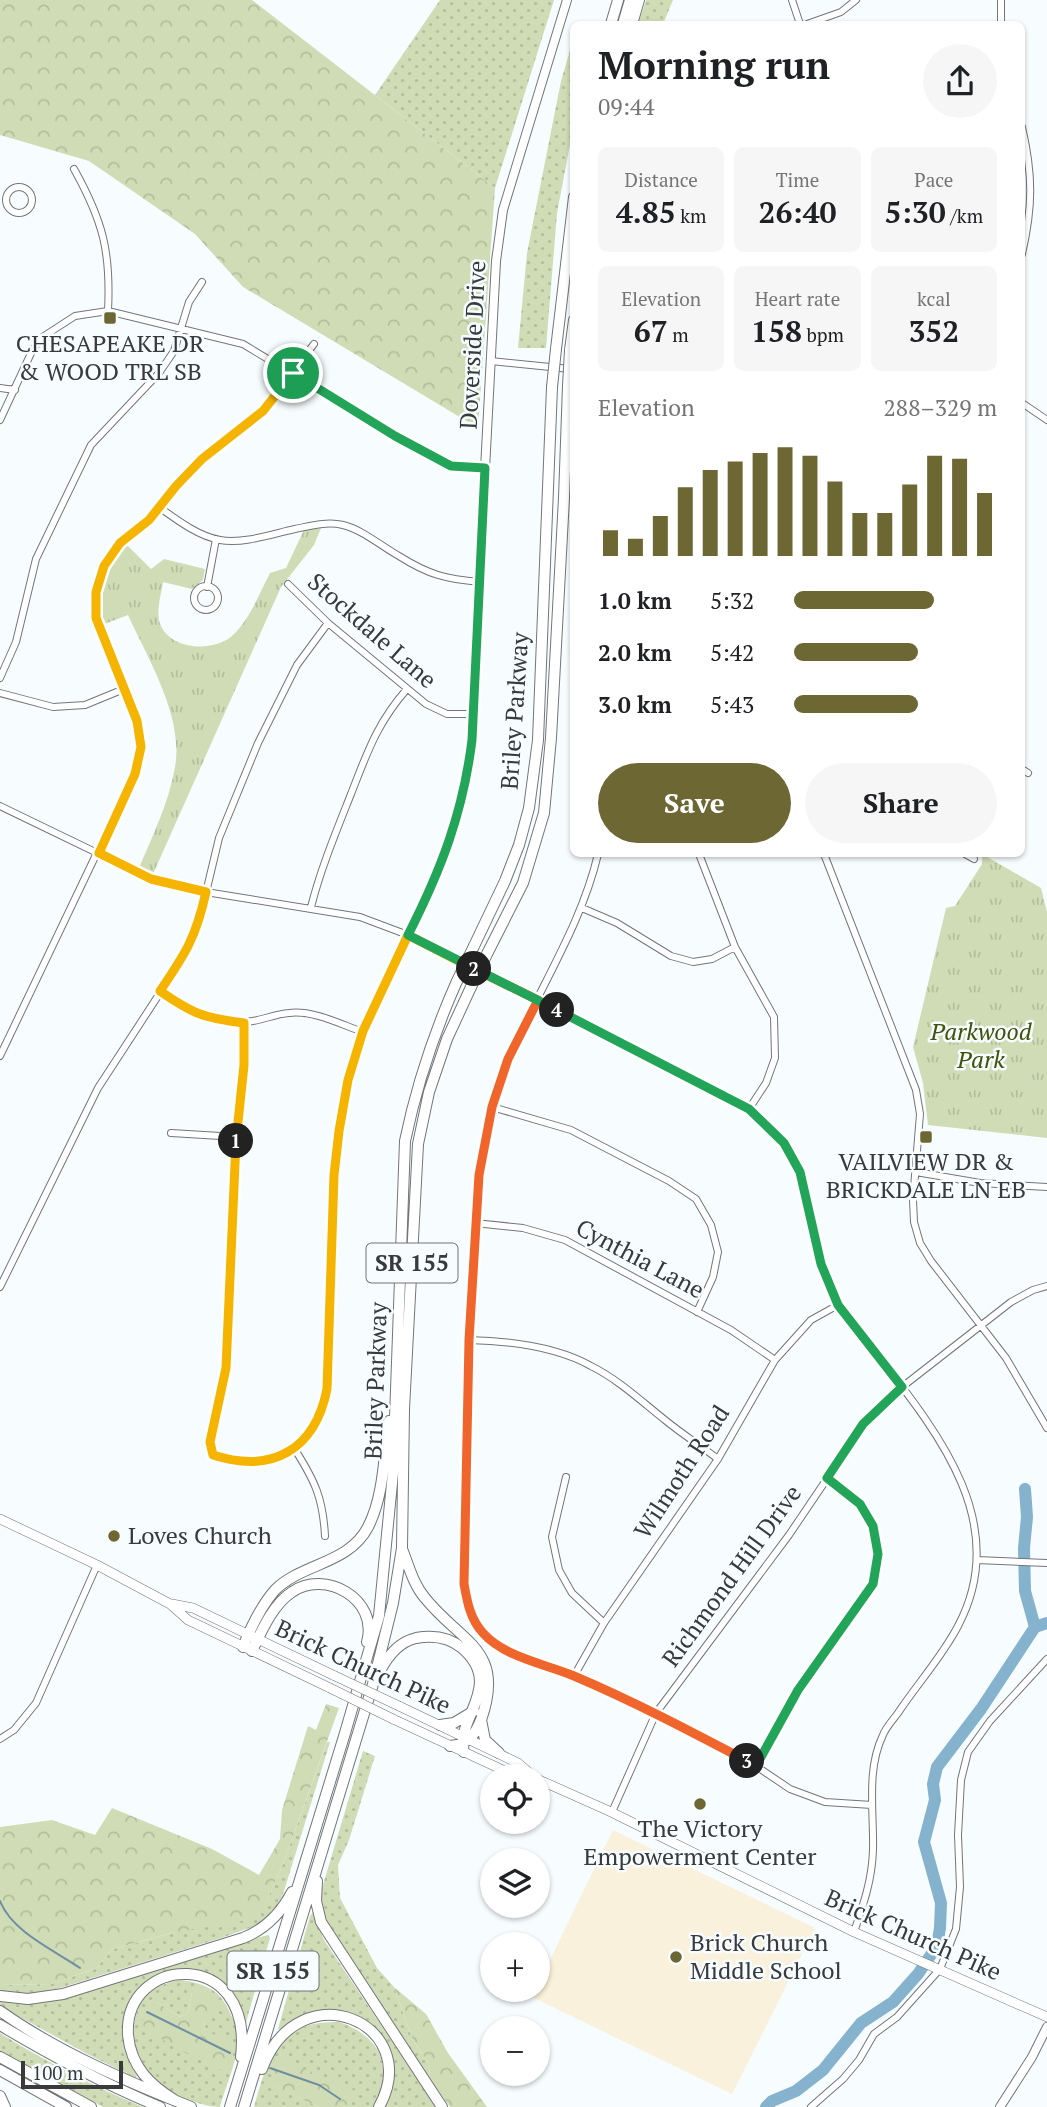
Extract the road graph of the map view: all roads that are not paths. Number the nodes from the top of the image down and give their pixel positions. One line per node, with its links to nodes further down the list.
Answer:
1 (566, 0): 27 (street, Doverside Drive)
2 (612, 0): 9 (highway)
3 (618, 0): 10 (highway)
4 (630, 0): 11 (highway)
5 (639, 0): 12 (highway)
6 (792, 0): 13 (street)
7 (856, 0): 14 (street)
8 (1001, 0): 15 (street)
9 (606, 21)
10 (612, 21)
11 (624, 21)
12 (633, 21)
13 (799, 21)
14 (816, 21)
15 (1001, 21)
16 (1025, 151): 21 (street)
17 (74, 169): 23 (street)
18 (8, 207): 18 (street); 19 (street)
19 (0, 209)
20 (570, 231): 78 (highway, Briley Parkway / SR 155, bridge)
21 (1025, 240)
22 (202, 282): 24 (street)
23 (108, 311): 24 (street); 31 (street)
24 (181, 330): 29 (street); 42 (street)
25 (314, 344): 29 (street)
26 (570, 349): 89 (highway, Briley Parkway / SR 155, bridge)
27 (491, 361): 28 (street); 35 (street, Doverside Drive)
28 (570, 370)
29 (293, 373): 35 (street); 36 (street)
30 (0, 388): 31 (street)
31 (15, 390): 34 (street)
32 (1025, 405): 33 (street)
33 (1047, 419)
34 (0, 420)
35 (485, 468): 38 (street, Doverside Drive)
36 (159, 507): 37 (street); 43 (street)
37 (216, 539): 38 (street); 40 (street)
38 (480, 582): 46 (street, Doverside Drive)
39 (288, 584): 41 (street, Stockdale Lane)
40 (207, 587)
41 (328, 623): 44 (street, Stockdale Lane); 54 (street)
42 (0, 678)
43 (124, 689): 45 (street); 48 (street)
44 (407, 689): 46 (street, Stockdale Lane); 55 (street)
45 (0, 693)
46 (471, 714): 57 (street, Doverside Drive)
47 (0, 806): 48 (street)
48 (99, 853): 54 (street); 63 (street)
49 (597, 857): 56 (street)
50 (700, 857): 58 (street)
51 (825, 857): 68 (street)
52 (970, 857): 53 (street)
53 (974, 859)
54 (206, 892): 55 (street); 59 (street)
55 (311, 907): 57 (street)
56 (582, 908): 58 (street); 60 (street)
57 (408, 935): 60 (street); 62 (street, Doverside Drive)
58 (735, 947): 65 (street)
59 (160, 991): 61 (street); 72 (street)
60 (538, 1000): 64 (street); 65 (street)
61 (244, 1023): 62 (street); 67 (street)
62 (363, 1031): 83 (street, Doverside Drive)
63 (0, 1056)
64 (492, 1107): 70 (street); 74 (street)
65 (749, 1109): 73 (street)
66 (171, 1133): 67 (street)
67 (237, 1136): 83 (street, Doverside Drive)
68 (916, 1172): 69 (street); 75 (street)
69 (1047, 1187)
70 (475, 1223): 74 (street, Cynthia Lane); 76 (street)
71 (1047, 1286): 75 (street, Richmond Hill Drive)
72 (0, 1287)
73 (838, 1305): 77 (street, Wilmoth Road); 79 (street)
74 (698, 1312): 77 (street, Cynthia Lane)
75 (982, 1325): 79 (street, Richmond Hill Drive); 81 (street)
76 (469, 1340): 84 (street); 98 (street)
77 (775, 1360): 84 (street, Wilmoth Road)
78 (397, 1362): 95 (highway); 103 (highway, Briley Parkway / SR 155)
79 (902, 1387): 86 (street, Richmond Hill Drive); 90 (street)
80 (1047, 1407): 81 (street)
81 (1039, 1412): 82 (street)
82 (1047, 1428)
83 (294, 1448): 88 (street)
84 (718, 1458): 94 (street, Wilmoth Road)
85 (566, 1477): 94 (street)
86 (827, 1478): 100 (street, Richmond Hill Drive); 109 (street)
87 (0, 1519): 92 (main road, Brick Church Pike)
88 (325, 1536)
89 (402, 1548): 99 (highway, Briley Parkway / SR 155); 101 (highway)
90 (977, 1560): 91 (street); 111 (street)
91 (1047, 1563)
92 (97, 1565): 93 (main road, Brick Church Pike); 104 (street)
93 (170, 1604): 95 (main road, Brick Church Pike); 96 (main road, Brick Church Pike)
94 (604, 1623): 98 (street, Wilmoth Road)
95 (253, 1636): 96 (highway); 102 (main road, Brick Church Pike, bridge); 103 (highway)
96 (247, 1649): 105 (main road, Brick Church Pike, bridge)
97 (1047, 1658): 116 (street)
98 (574, 1676): 100 (street)
99 (373, 1684): 101 (highway); 114 (highway, Briley Parkway / SR 155)
100 (656, 1713): 109 (street); 112 (street, Richmond Hill Drive)
101 (477, 1716): 102 (highway); 105 (highway); 106 (highway)
102 (440, 1725): 105 (main road, Brick Church Pike)
103 (345, 1733): 113 (highway, Briley Parkway / SR 155)
104 (0, 1739)
105 (462, 1744): 106 (main road, Brick Church Pike); 107 (main road, Brick Church Pike)
106 (499, 1753): 108 (main road, Brick Church Pike)
107 (494, 1764)
108 (520, 1764)
109 (756, 1766): 111 (street)
110 (550, 1785): 112 (main road, Brick Church Pike)
111 (872, 1805): 115 (street)
112 (611, 1812): 115 (main road, Brick Church Pike)
113 (310, 1847): 117 (highway); 124 (highway, Briley Parkway / SR 155)
114 (318, 1864): 133 (highway, Briley Parkway / SR 155); 135 (highway)
115 (854, 1932): 116 (main road, Brick Church Pike)
116 (937, 1968): 119 (main road, Brick Church Pike); 136 (street)
117 (0, 1996)
118 (0, 2011): 126 (highway)
119 (1047, 2017)
120 (0, 2025): 130 (highway)
121 (1047, 2027): 137 (street)
122 (0, 2057): 129 (highway)
123 (0, 2070): 128 (highway)
124 (234, 2094): 126 (highway); 132 (highway, Briley Parkway / SR 155)
125 (0, 2096): 127 (highway)
126 (176, 2101): 131 (highway)
127 (5, 2107)
128 (66, 2107)
129 (91, 2107)
130 (160, 2107)
131 (191, 2107)
132 (230, 2107)
133 (245, 2107): 134 (highway)
134 (379, 2107)
135 (442, 2107)
136 (811, 2107)
137 (1000, 2107)

